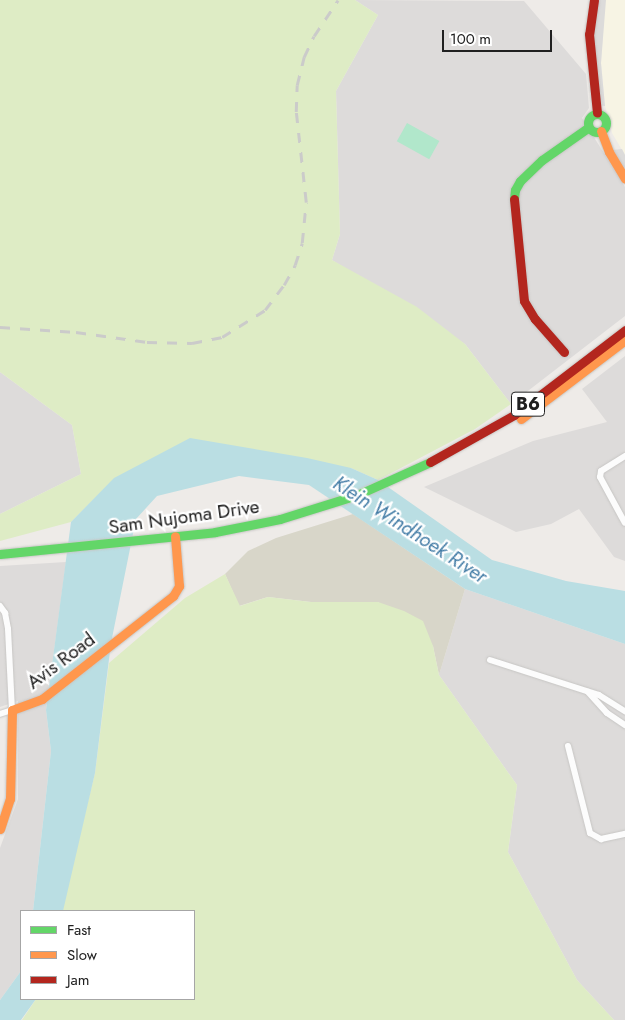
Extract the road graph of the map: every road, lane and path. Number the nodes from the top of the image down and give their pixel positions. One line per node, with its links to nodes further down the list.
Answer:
1 (594, 0): 2 (main road)
2 (596, 113): 3 (main road); 4 (main road)
3 (589, 127): 4 (main road); 8 (main road)
4 (601, 131): 5 (main road)
5 (625, 179)
6 (625, 330): 10 (main road, Sam Nujoma Drive / B6)
7 (625, 340): 10 (main road, Sam Nujoma Drive / B6)
8 (564, 352)
9 (625, 456): 11 (street)
10 (423, 466): 12 (main road, Sam Nujoma Drive / B6)
11 (625, 523)
12 (175, 536): 13 (main road, Sam Nujoma Drive / B6); 18 (main road, Avis Road)
13 (0, 553)
14 (0, 606): 18 (street)
15 (490, 660): 16 (street)
16 (588, 692): 17 (street); 20 (street)
17 (614, 703): 19 (street); 20 (street)
18 (12, 710): 21 (street); 24 (main road)
19 (625, 711)
20 (607, 713): 22 (street)
21 (0, 714)
22 (625, 725)
23 (568, 746): 25 (street)
24 (0, 829)
25 (625, 834)

